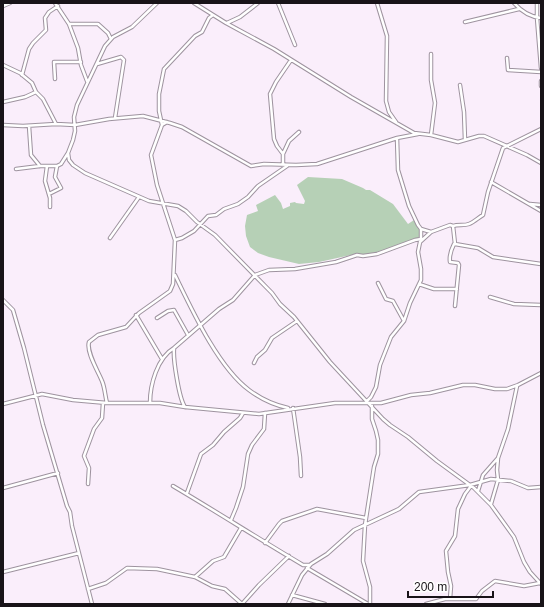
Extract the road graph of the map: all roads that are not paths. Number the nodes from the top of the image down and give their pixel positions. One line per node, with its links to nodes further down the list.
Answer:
1 (10, 3): 10 (street)
2 (55, 3): 11 (street)
3 (157, 3): 20 (street)
4 (194, 3): 13 (street)
5 (258, 3): 17 (street)
6 (278, 3): 22 (street)
7 (376, 3): 43 (street)
8 (514, 3): 12 (street)
9 (537, 3): 14 (street)
10 (3, 6)
11 (58, 6): 18 (street); 31 (street)
12 (519, 9): 14 (street); 16 (street)
13 (213, 15): 17 (street); 40 (street)
14 (537, 18): 15 (street); 29 (street)
15 (541, 18)
16 (465, 22)
17 (226, 23): 25 (street)
18 (69, 24): 19 (street); 26 (street)
19 (108, 33): 20 (street); 21 (street)
20 (119, 34): 21 (street)
21 (111, 40): 28 (street)
22 (295, 45)
23 (431, 54): 51 (street)
24 (507, 58): 30 (street)
25 (291, 60): 43 (street); 56 (street)
26 (80, 62): 32 (street); 33 (street)
27 (3, 64): 31 (street)
28 (96, 64): 33 (street); 39 (street)
29 (541, 68)
30 (541, 72)
31 (22, 75): 37 (street)
32 (55, 80)
33 (87, 81): 47 (street)
34 (541, 81): 36 (street)
35 (460, 85): 53 (street)
36 (541, 86)
37 (36, 92): 38 (street); 42 (street)
38 (3, 102)
39 (115, 118): 40 (street); 47 (street)
40 (161, 120): 41 (street); 45 (street)
41 (167, 122): 45 (street); 60 (street)
42 (56, 124): 46 (street); 47 (street)
43 (397, 124): 50 (street)
44 (3, 125): 46 (street)
45 (162, 125): 69 (street)
46 (29, 126): 62 (street)
47 (76, 126): 55 (street)
48 (541, 129): 54 (street)
49 (299, 132): 56 (street)
50 (418, 134): 51 (street); 52 (street)
51 (431, 135): 53 (street)
52 (397, 138): 61 (street); 76 (street)
53 (465, 140): 54 (street)
54 (506, 146): 59 (street); 66 (street)
55 (68, 153): 57 (street); 58 (street)
56 (283, 154): 60 (street)
57 (63, 160): 58 (street); 64 (street)
58 (69, 160): 68 (street)
59 (541, 163)
60 (284, 165): 61 (street)
61 (288, 165): 74 (street)
62 (40, 166): 63 (street); 65 (street)
63 (47, 166): 64 (street); 67 (street)
64 (58, 166): 67 (street)
65 (16, 169)
66 (491, 182): 70 (street); 75 (street)
67 (49, 194): 72 (street)
68 (139, 197): 69 (street); 78 (street)
69 (163, 203): 74 (street); 80 (street)
70 (527, 204): 71 (street); 73 (street)
71 (541, 205)
72 (50, 208)
73 (541, 211)
74 (200, 225): 80 (street); 84 (street)
75 (452, 226): 77 (street); 81 (street)
76 (421, 229): 77 (street); 79 (street)
77 (431, 232): 79 (street)
78 (110, 238)
79 (421, 239): 84 (street); 86 (street)
80 (175, 240): 83 (street)
81 (454, 244): 82 (street); 87 (street)
82 (541, 264)
83 (174, 274): 92 (street); 96 (street)
84 (254, 275): 94 (street); 96 (street)
85 (378, 284): 95 (street)
86 (419, 284): 87 (street); 95 (street)
87 (457, 289): 91 (street)
88 (490, 298): 90 (street)
89 (3, 300): 103 (street)
90 (541, 305)
91 (455, 306)
92 (136, 316): 99 (street); 105 (street)
93 (157, 318): 97 (street)
94 (297, 321): 100 (street); 104 (street)
95 (404, 321): 104 (street)
96 (201, 325): 97 (street); 110 (street)
97 (188, 335): 98 (street)
98 (174, 348): 99 (street); 109 (street)
99 (162, 360): 106 (street)
100 (254, 362)
101 (541, 373): 102 (street)
102 (518, 385): 104 (street); 113 (street)
103 (36, 395): 105 (street); 107 (street); 114 (street)
104 (368, 402): 108 (street); 110 (street)
105 (105, 403): 106 (street); 118 (street)
106 (150, 403): 109 (street)
107 (3, 404)
108 (372, 406): 119 (street); 126 (street)
109 (185, 407): 111 (street)
110 (292, 408): 112 (street); 115 (street)
111 (243, 412): 112 (street); 124 (street)
112 (265, 413): 127 (street)
113 (498, 458): 116 (street); 117 (street)
114 (58, 473): 122 (street); 131 (street)
115 (301, 476)
116 (498, 480): 117 (street); 121 (street); 125 (street)
117 (480, 483): 119 (street); 123 (street)
118 (88, 484)
119 (470, 485): 123 (street); 128 (street); 141 (street)
120 (173, 486): 124 (street)
121 (541, 487)
122 (3, 488)
123 (478, 492): 125 (street)
124 (187, 493): 127 (street)
125 (491, 505): 138 (street)
126 (366, 518): 128 (street); 130 (street)
127 (230, 520): 129 (street)
128 (365, 525): 134 (street); 147 (street)
129 (241, 528): 130 (street); 137 (street)
130 (265, 543): 132 (street)
131 (79, 553): 136 (street); 139 (street)
132 (289, 556): 133 (street); 144 (street)
133 (303, 565): 134 (street); 135 (street)
134 (311, 565): 135 (street)
135 (307, 569): 140 (street); 147 (street)
136 (3, 572)
137 (195, 577): 139 (street); 144 (street)
138 (540, 584): 141 (street)
139 (88, 589): 143 (street)
140 (292, 595): 145 (street); 146 (street)
141 (450, 599): 142 (street)
142 (438, 600): 148 (street); 149 (street)
143 (92, 604)
144 (242, 604)
145 (288, 604)
146 (325, 604)
147 (369, 604)
148 (426, 604)
149 (439, 604)

